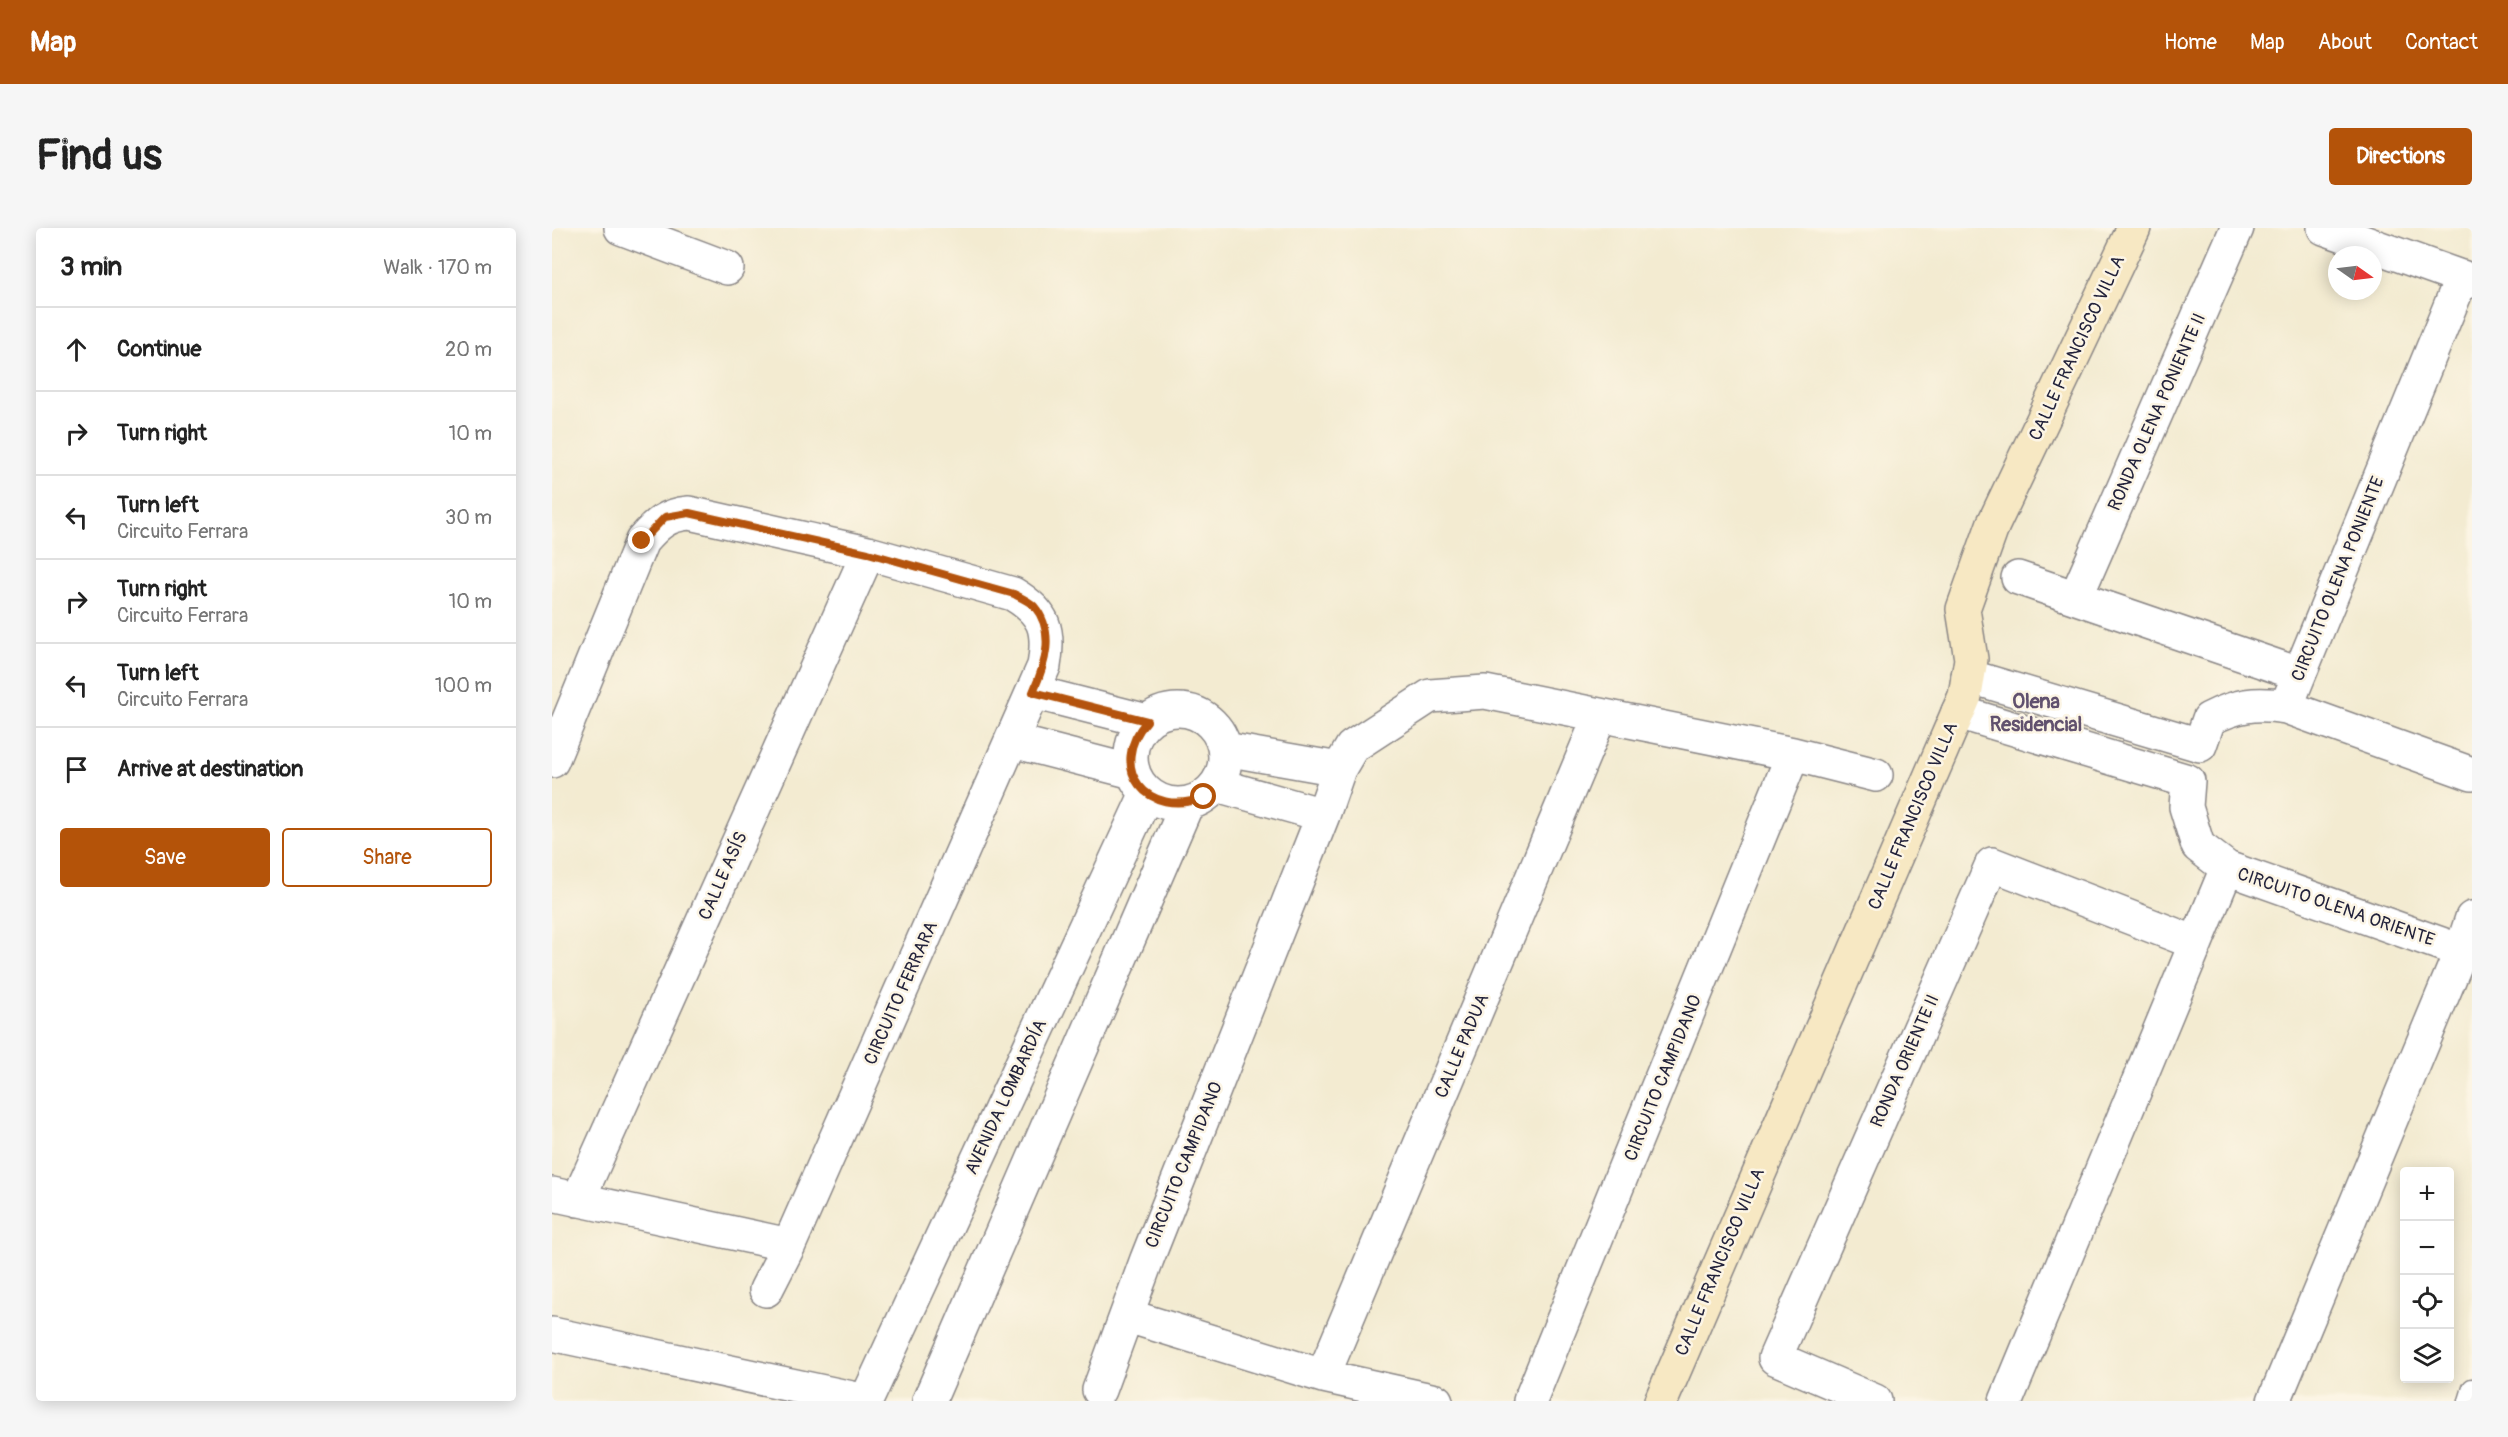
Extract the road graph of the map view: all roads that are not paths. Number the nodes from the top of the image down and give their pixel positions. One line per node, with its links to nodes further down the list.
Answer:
1 (621, 228): 5 (street)
2 (2134, 228): 11 (street, CALLE FRANCISCO VILLA)
3 (2237, 228): 9 (street, RONDA OLENA PONIENTE II)
4 (2324, 228): 6 (street)
5 (727, 268)
6 (2467, 279): 10 (street, CIRCUITO OLENA PONIENTE)
7 (868, 553): 12 (street, CIRCUITO FERRARA); 21 (street, CIRCUITO FERRARA); 34 (street, CALLE ASÍS)
8 (2018, 578): 9 (street)
9 (2076, 597): 10 (street)
10 (2299, 674): 13 (street, CIRCUITO OLENA PONIENTE)
11 (1968, 676): 14 (street, CALLE FRANCISCO VILLA); 18 (street)
12 (1033, 692): 16 (street); 17 (street, CIRCUITO FERRARA)
13 (2286, 707): 18 (street); 23 (street)
14 (1958, 712): 25 (street); 46 (street, CALLE FRANCISCO VILLA)
15 (1600, 716): 20 (street, CIRCUITO CAMPIDANO); 22 (street, CIRCUITO CAMPIDANO); 39 (street, CALLE PADUA)
16 (1147, 721): 19 (street); 26 (street)
17 (1013, 741): 26 (street); 35 (street, CIRCUITO FERRARA)
18 (2200, 745): 25 (street)
19 (1225, 749): 22 (street); 27 (street)
20 (1794, 754): 24 (street, CIRCUITO CAMPIDANO); 45 (street, CIRCUITO CAMPIDANO)
21 (552, 761)
22 (1339, 770): 29 (street, CIRCUITO CAMPIDANO)
23 (2472, 774)
24 (1876, 775)
25 (2188, 781): 30 (street)
26 (1140, 782): 28 (street); 42 (street, AVENIDA LOMBARDÍA)
27 (1217, 785): 28 (street); 29 (street)
28 (1187, 804): 43 (street)
29 (1323, 815): 37 (street, CIRCUITO CAMPIDANO)
30 (2227, 868): 32 (street, CIRCUITO OLENA ORIENTE); 33 (street, CIRCUITO OLENA ORIENTE)
31 (2472, 918): 33 (street)
32 (2196, 943): 47 (street, RONDA ORIENTE II); 48 (street, CIRCUITO OLENA ORIENTE)
33 (2461, 951): 49 (street)
34 (565, 1197): 35 (street)
35 (789, 1245): 36 (street, CIRCUITO FERRARA)
36 (766, 1290)
37 (1128, 1316): 39 (street); 41 (street, CIRCUITO CAMPIDANO)
38 (552, 1334): 42 (street)
39 (1323, 1376): 44 (street)
40 (2472, 1388): 50 (lane)
41 (1099, 1390)
42 (866, 1401)
43 (929, 1401)
44 (1436, 1401)
45 (1530, 1401)
46 (1661, 1401)
47 (1875, 1401)
48 (2006, 1401)
49 (2274, 1401)
50 (2468, 1401)

